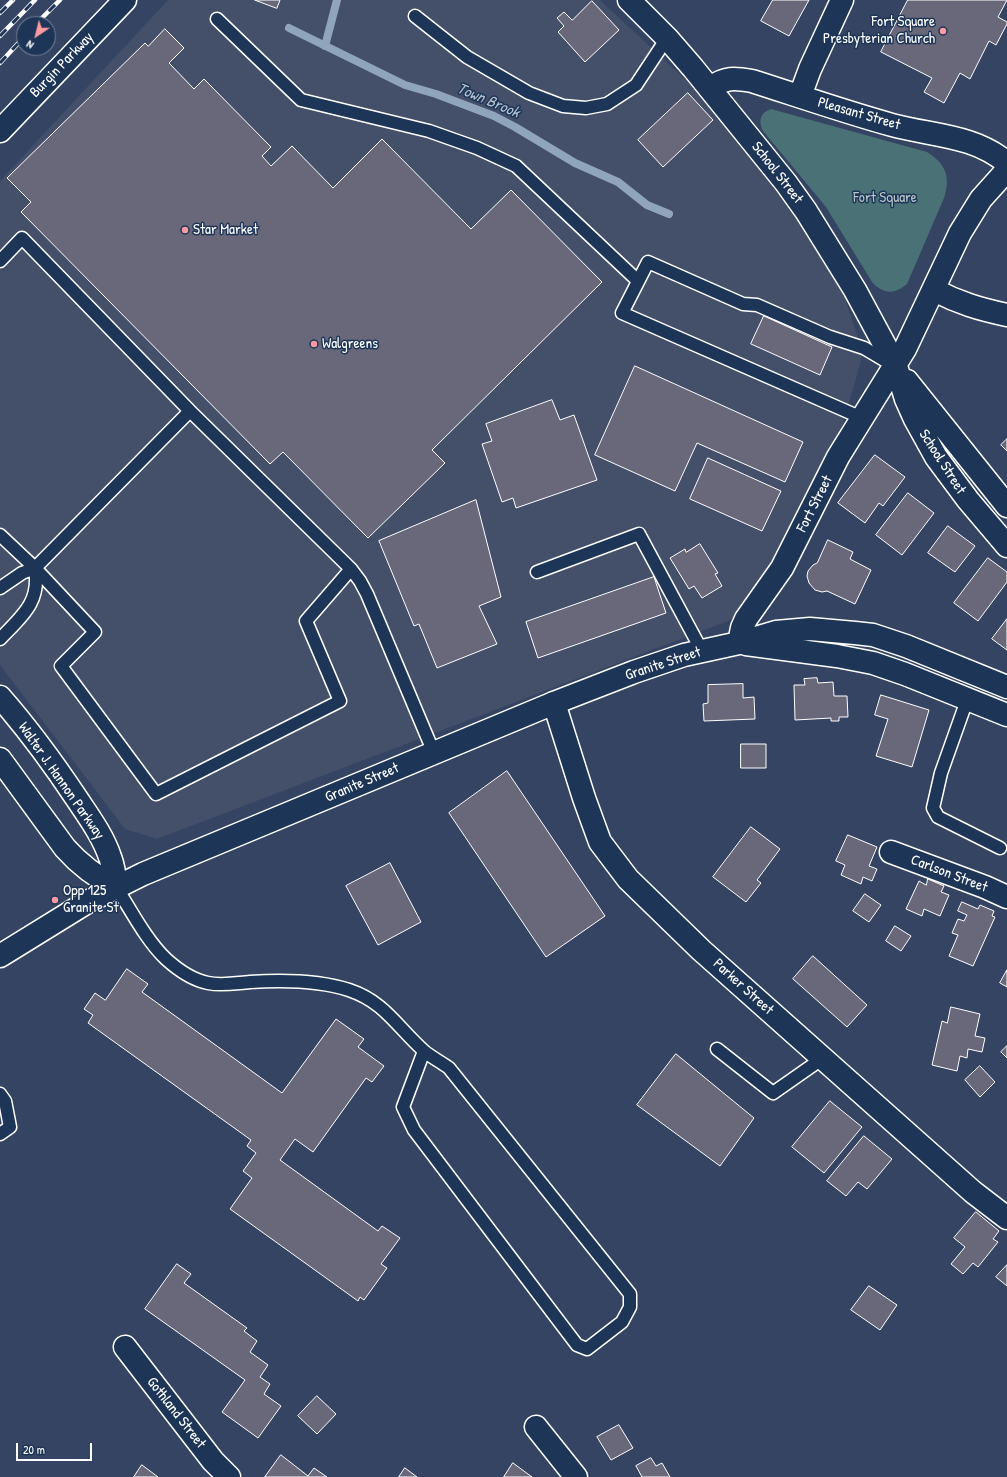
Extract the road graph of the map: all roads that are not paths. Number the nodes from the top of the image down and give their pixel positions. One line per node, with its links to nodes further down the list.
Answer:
1 (125, 0): 9 (main road, Burgin Parkway)
2 (629, 0): 6 (main road, School Street)
3 (842, 0): 8 (main road)
4 (415, 16): 6 (lane)
5 (217, 19): 13 (lane)
6 (667, 38): 7 (main road, School Street)
7 (710, 88): 8 (main road, Pleasant Street); 16 (main road, School Street)
8 (800, 96): 10 (main road, Pleasant Street)
9 (0, 131)
10 (1007, 164)
11 (1007, 170): 14 (main road)
12 (0, 261): 17 (lane)
13 (638, 281): 16 (lane); 18 (lane)
14 (934, 290): 15 (main road); 16 (main road)
15 (1007, 315)
16 (896, 366): 18 (main road, Fort Street); 19 (main road, School Street); 21 (main road, School Street)
17 (190, 411): 22 (lane); 23 (lane)
18 (862, 418): 27 (main road, Fort Street)
19 (1007, 506)
20 (0, 535): 22 (lane)
21 (1007, 546)
22 (35, 568): 23 (lane); 25 (lane); 26 (lane)
23 (351, 569): 34 (lane)
24 (537, 572): 28 (lane)
25 (0, 588)
26 (0, 639)
27 (739, 644): 28 (main road, Granite Street); 29 (main road, Granite Street); 31 (main road, Granite Street)
28 (702, 651): 32 (main road, Granite Street)
29 (1007, 687)
30 (0, 697): 38 (main road, Walter J. Hannon Parkway)
31 (967, 700): 33 (main road, Granite Street); 36 (lane)
32 (554, 703): 34 (main road, Granite Street); 43 (main road, Parker Street)
33 (1007, 715)
34 (434, 753): 38 (main road, Granite Street)
35 (0, 759): 38 (main road)
36 (1000, 848)
37 (891, 852): 39 (main road, Carlson Street)
38 (116, 887): 40 (main road, Granite Street); 42 (lane)
39 (1007, 897)
40 (0, 956)
41 (717, 1049): 43 (lane)
42 (424, 1051): 42 (lane)
43 (823, 1058): 46 (main road, Parker Street)
44 (0, 1094): 45 (lane)
45 (0, 1134)
46 (1007, 1218)
47 (125, 1347): 49 (main road, Gothland Street)
48 (536, 1427): 50 (main road)
49 (229, 1477)
50 (576, 1477)

